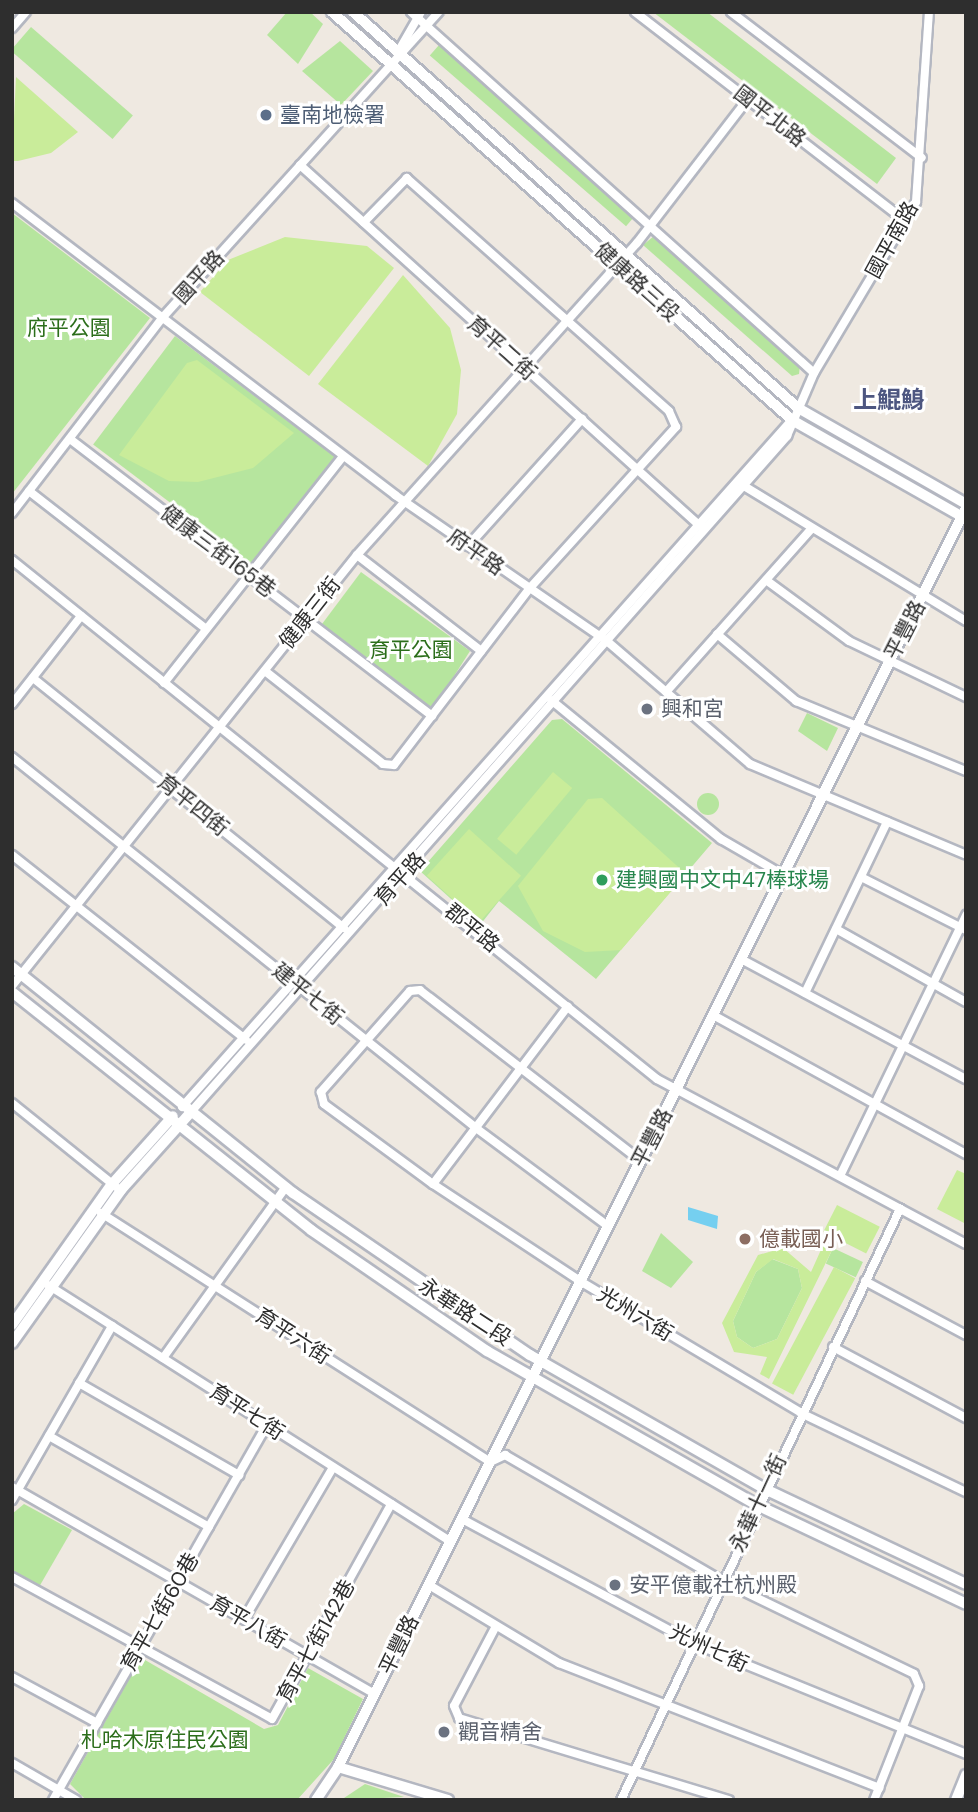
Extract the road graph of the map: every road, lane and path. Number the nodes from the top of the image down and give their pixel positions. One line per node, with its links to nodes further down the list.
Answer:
1 (26, 12): 10 (street)
2 (332, 12): 12 (street, 健康路三段)
3 (353, 12): 11 (street, 健康路三段)
4 (439, 12): 9 (street)
5 (635, 12): 13 (street, 國平北路)
6 (731, 12): 14 (street)
7 (929, 12): 14 (street, 國平南路)
8 (416, 14): 9 (street); 11 (street)
9 (427, 27): 11 (street); 19 (street)
10 (12, 28)
11 (398, 52): 12 (street, 國平路); 20 (street, 健康路三段)
12 (388, 63): 15 (street, 國平路); 21 (street, 健康路三段)
13 (748, 99): 17 (street, 國平北路); 19 (street, 健康三街)
14 (922, 158): 17 (street, 國平南路)
15 (300, 165): 18 (street, 育平二街); 22 (street, 國平路)
16 (12, 203): 22 (street, 府平路)
17 (905, 221): 25 (street, 國平南路)
18 (364, 222): 23 (street); 24 (street, 育平二街)
19 (650, 226): 20 (street, 健康三街); 25 (street)
20 (626, 255): 21 (street, 健康三街); 26 (street, 健康路三段)
21 (617, 264): 23 (street, 健康三街); 28 (street, 健康路三段)
22 (163, 317): 29 (street, 國平路); 30 (street, 府平路)
23 (567, 318): 24 (street, 健康三街); 31 (street)
24 (522, 366): 27 (street, 育平二街); 34 (street, 健康三街)
25 (814, 373): 26 (street, 國平南路)
26 (798, 408): 28 (street, 育平路); 35 (street, 健康路三段)
27 (582, 419): 31 (street, 育平二街); 39 (street)
28 (792, 420): 32 (street, 育平路); 35 (street, 健康路三段); 37 (street, 育平路)
29 (70, 439): 33 (street, 國平路); 42 (street, 健康三街165巷)
30 (343, 456): 34 (street, 府平路); 42 (street)
31 (637, 470): 37 (street, 育平二街); 44 (street)
32 (744, 486): 37 (street, 育平路); 38 (street)
33 (29, 491): 36 (street, 國平路); 49 (street)
34 (404, 502): 39 (street, 府平路); 40 (street, 健康三街)
35 (965, 512): 45 (street, 平豐路)
36 (12, 513)
37 (701, 528): 51 (street, 育平路); 52 (street, 育平路)
38 (811, 529): 43 (street); 45 (street)
39 (468, 546): 44 (street, 府平路)
40 (357, 555): 47 (street, 健康三街); 53 (street)
41 (12, 560): 46 (street, 郡平路)
42 (249, 575): 47 (street, 健康三街165巷); 49 (street)
43 (765, 580): 50 (street); 54 (street)
44 (529, 589): 51 (street, 府平路); 53 (street)
45 (922, 596): 48 (street); 54 (street, 平豐路)
46 (81, 616): 56 (street); 57 (street, 郡平路)
47 (307, 617): 55 (street, 健康三街); 63 (street, 健康三街165巷)
48 (966, 621)
49 (206, 629): 57 (street)
50 (717, 634): 58 (street); 65 (street)
51 (599, 636): 52 (street, 府平路); 59 (street, 育平路)
52 (608, 642): 58 (street, 府平路); 61 (street, 育平路)
53 (481, 651): 63 (street)
54 (890, 661): 60 (street); 65 (street, 平豐路)
55 (265, 671): 63 (street); 64 (street, 健康三街)
56 (33, 678): 62 (street); 68 (street, 育平四街)
57 (164, 683): 64 (street, 郡平路)
58 (666, 692): 69 (street, 府平路)
59 (546, 696): 61 (street); 74 (street, 育平路)
60 (966, 697)
61 (555, 703): 75 (street, 育平路); 76 (street)
62 (12, 704)
63 (432, 716)
64 (220, 726): 68 (street, 健康三街); 74 (street, 郡平路)
65 (857, 727): 67 (street); 69 (street, 平豐路)
66 (12, 757): 71 (street, 建平七街)
67 (966, 771)
68 (172, 787): 71 (street, 健康三街); 80 (street, 育平四街)
69 (823, 795): 70 (street, 府平路); 76 (street, 平豐路)
70 (887, 822): 73 (street, 府平路); 77 (street)
71 (125, 847): 78 (street, 健康三街); 87 (street, 建平七街)
72 (12, 855): 78 (street)
73 (966, 855)
74 (396, 866): 75 (street, 郡平路); 80 (street, 育平路)
75 (405, 874): 83 (street, 育平路); 94 (street, 郡平路)
76 (783, 875): 84 (street, 平豐路)
77 (861, 877): 81 (street); 82 (street)
78 (77, 906): 86 (street, 健康三街); 96 (street)
79 (966, 915): 81 (street)
80 (342, 927): 83 (street, 育平四街); 87 (street, 育平路)
81 (963, 928): 88 (street)
82 (836, 929): 88 (street); 92 (street)
83 (352, 934): 90 (street, 育平路)
84 (741, 959): 92 (street); 95 (street, 平豐路)
85 (12, 967): 86 (street, 永華路二段)
86 (22, 974): 89 (street, 健康三街); 105 (street, 永華路二段)
87 (293, 982): 90 (street, 建平七街); 96 (street, 育平路)
88 (933, 984): 93 (street); 99 (street)
89 (12, 986)
90 (302, 989): 97 (street, 建平七街); 98 (street, 育平路)
91 (12, 992): 106 (street, 永華路二段)
92 (806, 993): 99 (street)
93 (966, 1002)
94 (568, 1006): 100 (street); 102 (street, 郡平路)
95 (713, 1015): 102 (street, 平豐路); 104 (street)
96 (244, 1038): 98 (street); 105 (street, 育平路)
97 (366, 1041): 100 (street); 107 (street, 建平七街); 111 (street, 光州六街)
98 (252, 1045): 105 (street, 育平路)
99 (904, 1045): 101 (street); 104 (street)
100 (522, 1066): 107 (street); 109 (street)
101 (966, 1079)
102 (676, 1089): 109 (street, 平豐路); 110 (street, 郡平路)
103 (12, 1103): 112 (street)
104 (874, 1103): 108 (street); 110 (street)
105 (186, 1110): 106 (street, 育平路); 113 (street, 永華路二段)
106 (174, 1123): 112 (street, 育平路); 114 (street, 永華路二段)
107 (476, 1128): 111 (street); 117 (street, 建平七街)
108 (966, 1154)
109 (640, 1161): 117 (street, 平豐路)
110 (841, 1174): 115 (street, 郡平路)
111 (433, 1184): 119 (street, 光州六街)
112 (117, 1187): 116 (street, 育平路)
113 (286, 1188): 114 (street); 129 (street, 永華路二段)
114 (275, 1203): 122 (street); 130 (street, 永華路二段)
115 (900, 1209): 118 (street, 郡平路); 120 (street, 永華十一街)
116 (99, 1212): 121 (street, 育平路); 122 (street, 育平六街)
117 (608, 1226): 119 (street, 平豐路)
118 (966, 1244)
119 (580, 1281): 129 (street, 平豐路); 132 (street, 光州六街)
120 (865, 1281): 125 (street); 127 (street, 永華十一街)
121 (47, 1285): 123 (street, 育平路); 124 (street, 育平七街); 126 (street, 育平路)
122 (214, 1286): 128 (street); 136 (street, 育平六街)
123 (12, 1325)
124 (112, 1326): 128 (street, 育平七街); 131 (street)
125 (966, 1335)
126 (12, 1343)
127 (832, 1347): 132 (street, 永華十一街); 133 (street)
128 (163, 1358): 134 (street, 育平七街)
129 (540, 1361): 130 (street, 平豐路); 140 (street, 永華路二段)
130 (531, 1379): 136 (street, 平豐路); 144 (street, 永華路二段)
131 (79, 1383): 135 (street); 138 (street)
132 (801, 1413): 140 (street, 永華十一街); 141 (street, 光州六街)
133 (966, 1418)
134 (267, 1425): 137 (street, 育平七街); 138 (street, 育平七街60巷)
135 (49, 1436): 139 (street); 146 (street)
136 (490, 1462): 145 (street, 平豐路); 150 (street)
137 (333, 1467): 143 (street, 育平七街); 154 (street)
138 (239, 1475): 146 (street, 育平七街60巷)
139 (15, 1489): 142 (street); 149 (street, 育平八街)
140 (765, 1489): 144 (street, 永華十一街); 151 (street, 永華路二段)
141 (966, 1492)
142 (12, 1500)
143 (391, 1504): 147 (street, 育平七街); 158 (street, 育平七街142巷)
144 (757, 1505): 150 (street, 永華十一街); 153 (street, 永華路二段)
145 (462, 1519): 147 (street, 平豐路); 156 (street, 光州七街)
146 (209, 1527): 149 (street, 育平七街60巷)
147 (451, 1542): 152 (street, 平豐路)
148 (12, 1577): 157 (street)
149 (178, 1581): 154 (street, 育平八街); 157 (street, 育平七街60巷)
150 (722, 1581): 156 (street, 永華十一街); 163 (street)
151 (966, 1584)
152 (429, 1585): 155 (street); 160 (street, 平豐路)
153 (966, 1604)
154 (244, 1619): 158 (street, 育平八街)
155 (496, 1626): 161 (street); 167 (street)
156 (693, 1643): 161 (street, 永華十一街); 163 (street, 光州七街)
157 (139, 1649): 158 (street, 育平七街142巷); 162 (street, 育平七街60巷)
158 (308, 1656): 160 (street, 育平八街)
159 (12, 1677): 162 (street)
160 (375, 1694): 166 (street, 平豐路)
161 (665, 1705): 167 (street, 永華十一街); 169 (street)
162 (97, 1723): 170 (street, 育平七街60巷)
163 (903, 1730): 164 (street, 光州七街); 169 (street)
164 (966, 1754)
165 (12, 1763): 170 (street)
166 (338, 1767): 173 (street, 平豐路); 174 (street)
167 (634, 1771): 175 (street, 永華十一街); 176 (street)
168 (966, 1775): 178 (street)
169 (879, 1788): 177 (street)
170 (58, 1790): 171 (street, 育平七街60巷); 172 (street)
171 (53, 1800)
172 (76, 1800)
173 (316, 1800)
174 (448, 1800)
175 (621, 1800)
176 (729, 1800)
177 (874, 1800)
178 (956, 1800)

